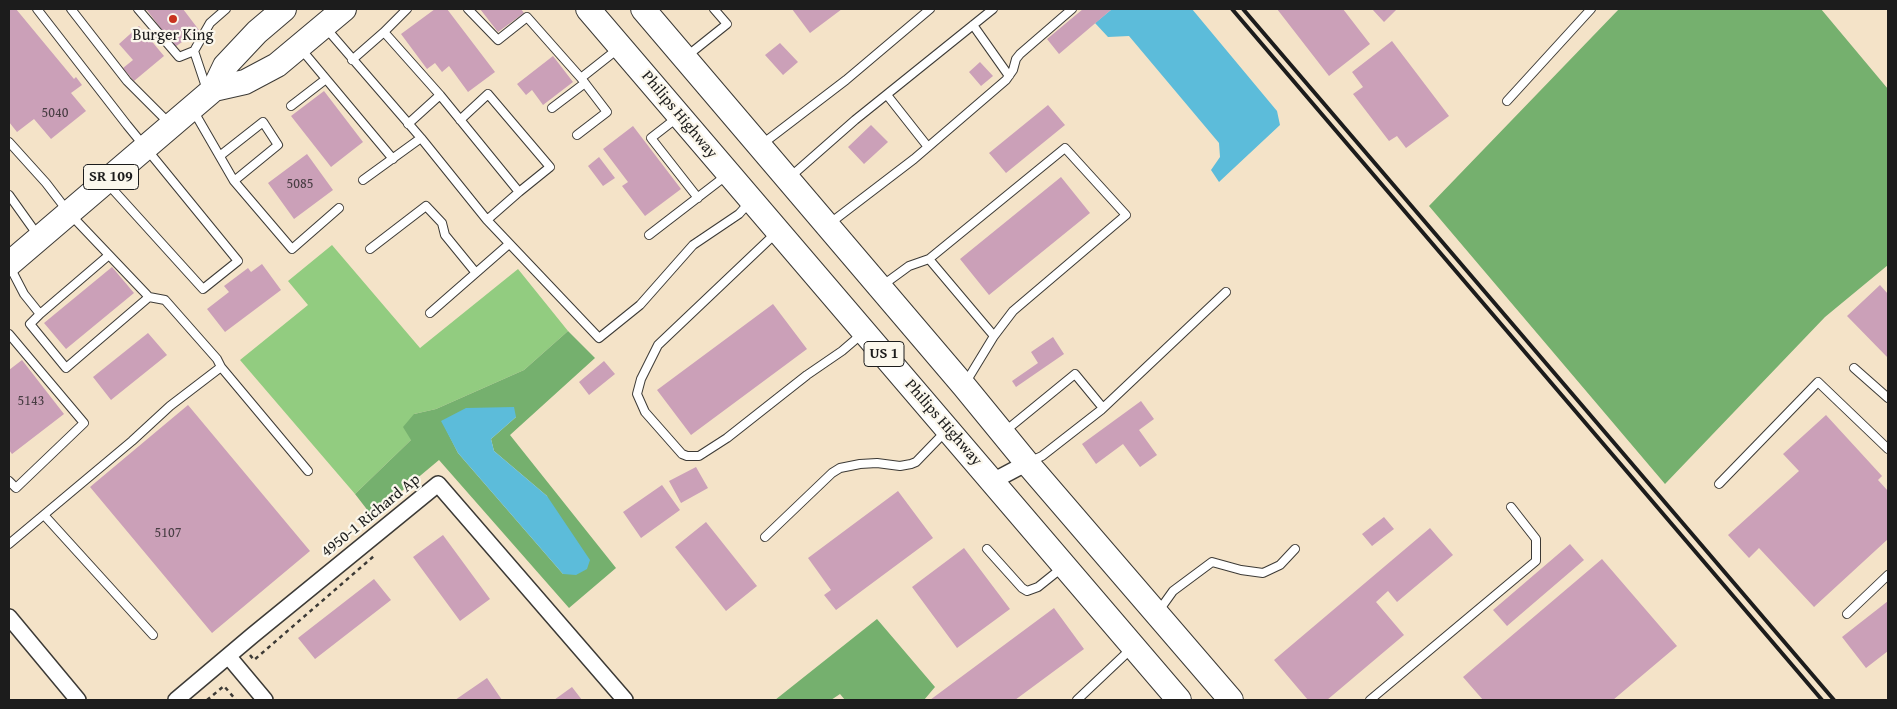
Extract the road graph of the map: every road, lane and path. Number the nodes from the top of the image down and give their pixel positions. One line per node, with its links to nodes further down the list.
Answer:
1 (37, 9): 42 (lane)
2 (72, 9): 36 (lane)
3 (138, 9): 21 (lane)
4 (226, 9): 21 (lane)
5 (284, 9): 29 (main road, SR 109)
6 (344, 9): 17 (main road, SR 109)
7 (407, 9): 18 (lane)
8 (468, 9): 26 (lane)
9 (588, 9): 19 (main road, Philips Highway / US 1)
10 (643, 9): 22 (main road, US 1)
11 (714, 9): 22 (lane)
12 (930, 9): 40 (lane)
13 (993, 9): 16 (lane)
14 (1072, 9): 24 (lane)
15 (1591, 9): 30 (lane)
16 (973, 25): 24 (lane); 27 (lane)
17 (323, 26): 20 (main road, SR 109); 23 (lane)
18 (384, 32): 23 (lane); 28 (lane)
19 (621, 46): 26 (lane); 33 (main road, Philips Highway / US 1)
20 (299, 47): 25 (lane); 29 (main road, SR 109)
21 (194, 52): 29 (lane)
22 (685, 58): 40 (main road, US 1)
23 (352, 60): 35 (lane)
24 (1009, 76): 41 (lane)
25 (326, 79): 31 (lane); 44 (lane)
26 (583, 80): 32 (lane); 37 (lane)
27 (886, 95): 41 (lane); 46 (lane)
28 (440, 96): 34 (lane); 35 (lane)
29 (205, 97): 36 (main road, SR 109); 43 (lane)
30 (1507, 101)
31 (291, 106)
32 (552, 108)
33 (680, 116): 45 (main road, Philips Highway / US 1); 52 (lane)
34 (460, 120): 50 (lane); 50 (lane)
35 (408, 124): 38 (lane)
36 (171, 126): 42 (main road, SR 109)
37 (577, 135)
38 (421, 138): 44 (lane); 56 (lane)
39 (9, 142): 55 (lane)
40 (760, 146): 46 (main road, US 1)
41 (928, 147): 57 (lane)
42 (145, 148): 49 (main road, SR 109); 49 (lane)
43 (221, 155): 48 (lane); 48 (lane)
44 (392, 159): 47 (lane)
45 (729, 174): 52 (lane); 53 (main road, Philips Highway / US 1)
46 (788, 179): 57 (main road, US 1)
47 (364, 180)
48 (234, 181): 54 (lane)
49 (106, 182): 55 (main road, SR 109)
50 (519, 192): 56 (lane)
51 (9, 195): 60 (lane)
52 (698, 198): 59 (lane)
53 (752, 200): 58 (main road, Philips Highway / US 1); 61 (lane)
54 (339, 208)
55 (69, 213): 60 (main road, SR 109); 63 (lane)
56 (488, 220): 61 (lane)
57 (827, 226): 67 (main road, US 1)
58 (778, 231): 72 (main road, Philips Highway / US 1); 72 (lane)
59 (649, 235)
60 (40, 238): 65 (main road, SR 109)
61 (510, 244): 66 (lane)
62 (370, 249): 66 (lane)
63 (109, 256): 69 (lane); 71 (lane)
64 (929, 259): 67 (lane); 74 (lane); 74 (lane)
65 (9, 265): 71 (lane)
66 (476, 273): 70 (lane)
67 (880, 287): 77 (main road, US 1)
68 (1226, 292): 79 (lane)
69 (149, 297): 71 (lane); 75 (lane)
70 (430, 312)
71 (40, 314)
72 (864, 332): 80 (main road, Philips Highway / US 1)
73 (9, 334): 88 (lane)
74 (994, 336): 77 (lane)
75 (221, 367): 84 (lane); 91 (lane)
76 (1854, 368): 78 (lane)
77 (964, 386): 81 (main road, US 1)
78 (1888, 398)
79 (1103, 408): 81 (lane); 83 (lane)
80 (948, 429): 86 (main road, Philips Highway / US 1); 92 (lane)
81 (1002, 433): 83 (main road, US 1)
82 (1888, 449): 87 (lane)
83 (1027, 463): 86 (street); 99 (main road, US 1)
84 (308, 471)
85 (9, 481): 88 (lane)
86 (993, 481): 97 (main road, Philips Highway / US 1)
87 (1719, 484)
88 (16, 488): 89 (lane)
89 (9, 494)
90 (1512, 508): 115 (lane)
91 (44, 515): 93 (lane); 102 (lane)
92 (765, 537)
93 (9, 544)
94 (987, 549): 97 (lane)
95 (1295, 549): 99 (lane)
96 (381, 551): 103 (path)
97 (1064, 565): 104 (main road, Philips Highway / US 1)
98 (1888, 576): 100 (lane)
99 (1156, 614): 114 (main road, US 1)
100 (1846, 614)
101 (9, 617): 106 (street)
102 (153, 635)
103 (241, 645): 105 (street, 4950-1 Richard Ap); 111 (street, 4950-1 Richard Ap)
104 (1133, 646): 112 (lane); 113 (main road, Philips Highway / US 1)
105 (228, 657): 107 (street, 4950-1 Richard Ap); 110 (street)
106 (78, 700)
107 (176, 700)
108 (207, 700): 109 (path)
109 (236, 700)
110 (265, 700)
111 (625, 700)
112 (1077, 700)
113 (1179, 700)
114 (1231, 700)
115 (1370, 700)

